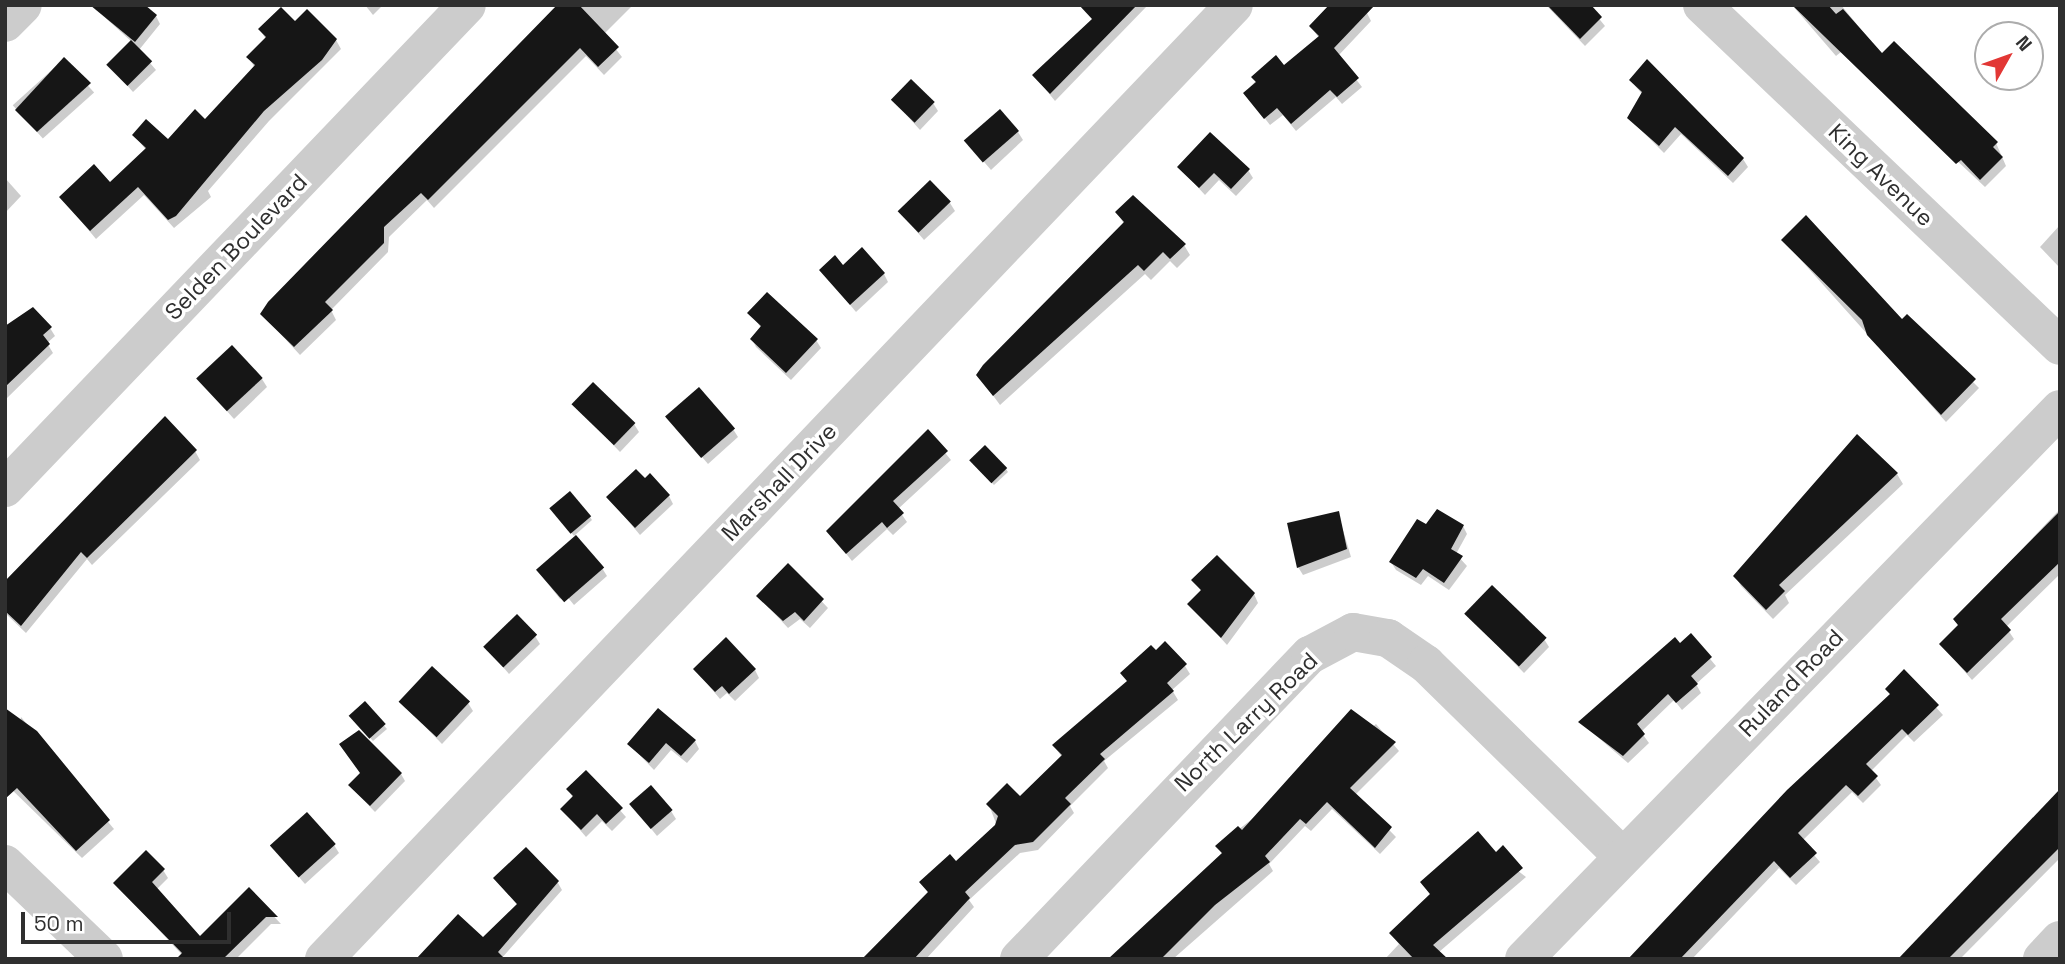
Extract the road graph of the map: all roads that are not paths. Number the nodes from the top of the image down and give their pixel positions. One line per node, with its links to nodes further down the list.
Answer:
1 (23, 5): 5 (street)
2 (467, 5): 8 (street, Selden Boulevard)
3 (1234, 5): 13 (street, Marshall Drive)
4 (1702, 5): 6 (street, King Avenue)
5 (5, 23)
6 (2060, 346)
7 (2060, 409): 9 (street, Ruland Road)
8 (5, 488)
9 (1622, 856): 14 (street, North Larry Road); 15 (street, Ruland Road)
10 (5, 864): 12 (street)
11 (2060, 940): 16 (street)
12 (104, 959)
13 (324, 959)
14 (1019, 959)
15 (1524, 959)
16 (2042, 959)

